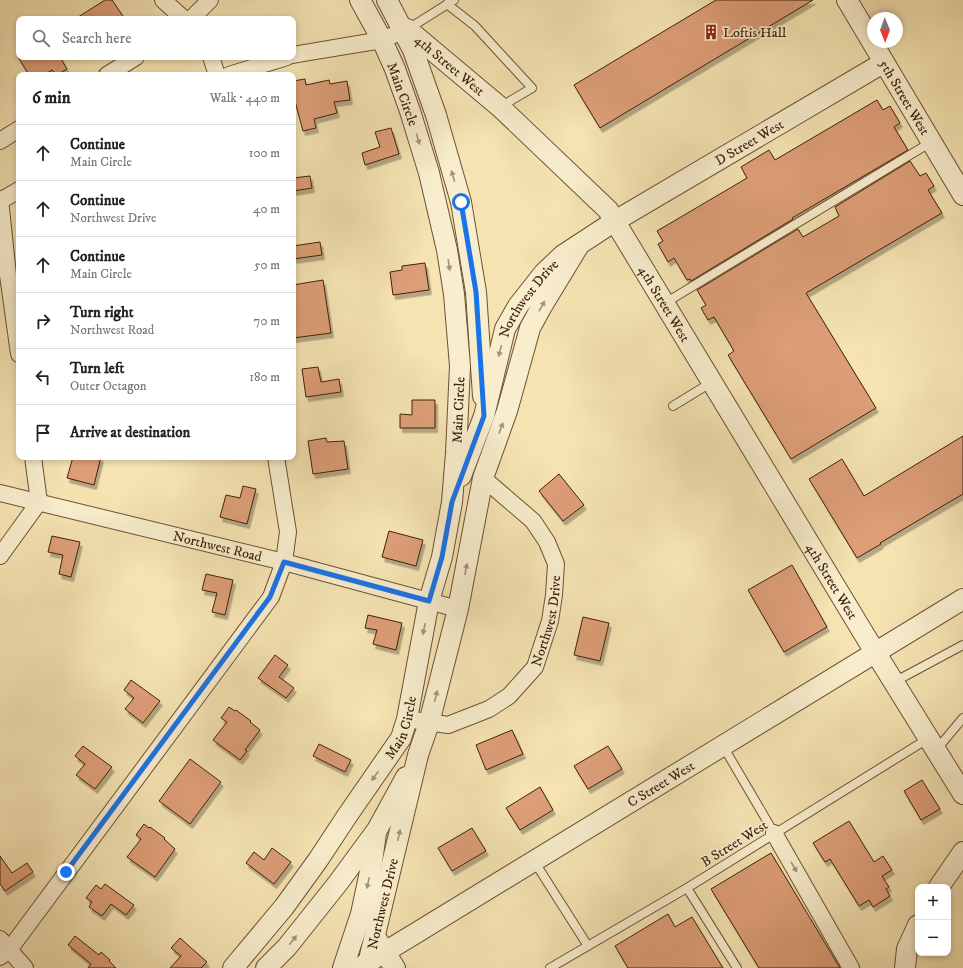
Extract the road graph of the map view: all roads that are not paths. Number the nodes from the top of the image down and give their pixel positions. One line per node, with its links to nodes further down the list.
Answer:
1 (164, 0): 7 (street)
2 (210, 0): 8 (street)
3 (360, 0): 10 (street, Main Circle)
4 (387, 0): 9 (street, Main Circle)
5 (847, 0): 15 (street, 5th Street West)
6 (451, 2): 9 (lane); 19 (lane)
7 (181, 16)
8 (194, 16)
9 (405, 30): 10 (street, 4th Street West); 19 (street, 4th Street West); 32 (street, Main Circle, one-way to 9)
10 (382, 40): 11 (street, 4th Street West); 38 (street, Main Circle, one-way to 38)
11 (296, 54)
12 (131, 60): 16 (street)
13 (212, 60): 17 (street)
14 (277, 60): 18 (street)
15 (883, 63): 24 (street, 5th Street West); 26 (street, D Street West)
16 (112, 72)
17 (216, 72)
18 (239, 72)
19 (500, 107): 26 (street, 4th Street West)
20 (16, 131): 21 (street)
21 (0, 141)
22 (923, 147): 28 (lane)
23 (16, 192): 25 (street)
24 (963, 195)
25 (0, 201): 29 (street)
26 (615, 221): 27 (street, Northwest Drive); 28 (street, 4th Street West)
27 (579, 245): 32 (street, Northwest Drive, one-way to 32); 35 (street, Northwest Drive, one-way to 27)
28 (665, 303): 30 (street, 4th Street West)
29 (16, 332)
30 (712, 382): 31 (lane); 45 (street, 4th Street West)
31 (673, 406)
32 (484, 416): 35 (street, Main Circle); 38 (street, Northwest Drive)
33 (33, 460): 37 (street)
34 (276, 460): 40 (street)
35 (483, 478): 43 (street, Northwest Drive, one-way to 35); 49 (street, Northwest Drive)
36 (0, 493): 37 (street, Northwest Road)
37 (39, 502): 39 (street); 40 (street, Northwest Road)
38 (452, 502): 42 (street, Main Circle)
39 (0, 556)
40 (284, 562): 42 (street, Northwest Road); 63 (street)
41 (963, 600): 45 (street, C Street West)
42 (429, 601): 43 (street, Northwest Road); 48 (street, Main Circle, one-way to 48)
43 (458, 610): 49 (street, Northwest Drive, one-way to 43)
44 (963, 645): 46 (lane)
45 (875, 652): 46 (street, 4th Street West); 52 (street, C Street West)
46 (894, 682): 51 (street, 4th Street West)
47 (963, 718): 51 (lane, B Street West)
48 (407, 719): 49 (street, Northwest Drive); 50 (street, Main Circle)
49 (429, 723): 53 (street, Northwest Drive)
50 (401, 738): 55 (street, Northwest Drive); 66 (street, Main Circle, one-way to 66)
51 (933, 744): 54 (street); 56 (lane, B Street West)
52 (722, 746): 56 (lane); 58 (street, C Street West)
53 (418, 755): 55 (street, Main Circle); 64 (street, Northwest Drive, one-way to 53)
54 (962, 788)
55 (376, 830): 67 (street, Main Circle, one-way to 55); 68 (street, Northwest Drive, one-way to 68)
56 (774, 833): 60 (lane, B Street West); 71 (street, one-way to 71)
57 (963, 852): 59 (street)
58 (534, 861): 62 (lane); 64 (street, C Street West)
59 (941, 884)
60 (687, 888): 62 (lane, B Street West); 70 (lane)
61 (915, 932): 72 (street)
62 (588, 946): 69 (lane, B Street West)
63 (3, 948): 65 (street)
64 (375, 959)
65 (25, 968)
66 (233, 968)
67 (266, 968)
68 (342, 968)
69 (550, 968)
70 (737, 968)
71 (851, 968)
72 (905, 968)

